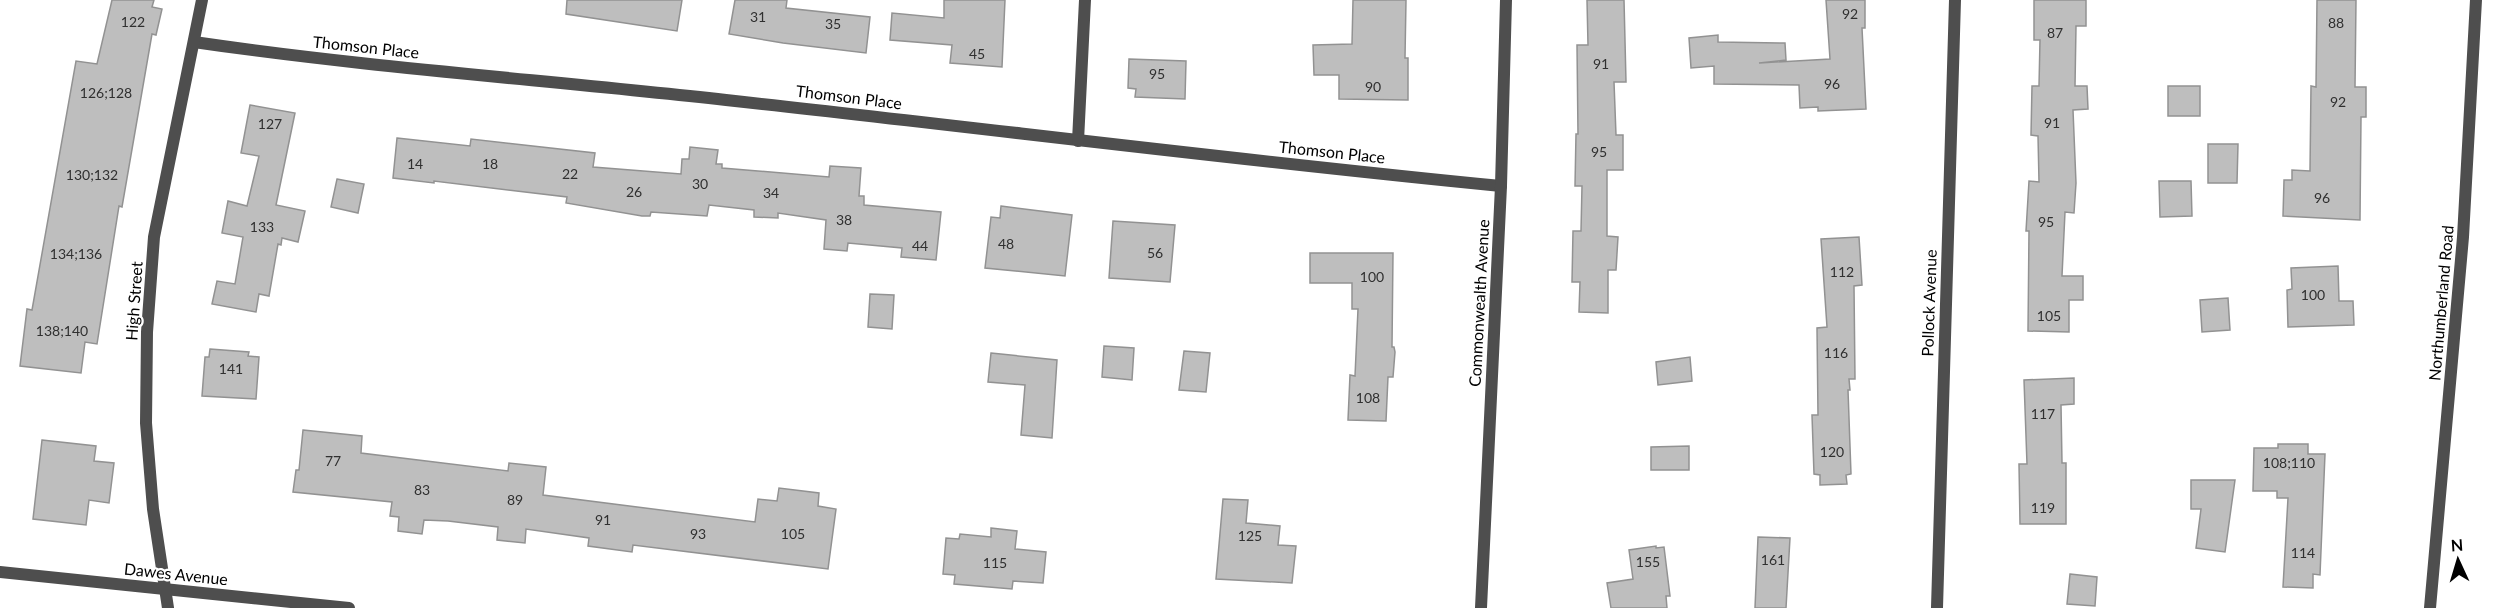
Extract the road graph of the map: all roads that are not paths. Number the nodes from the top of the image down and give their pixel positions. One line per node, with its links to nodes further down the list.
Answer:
1 (202, 0): 6 (street, High Street)
2 (1085, 0): 7 (street)
3 (1506, 0): 8 (street, Commonwealth Avenue)
4 (1956, 0): 14 (street, Pollock Avenue)
5 (2476, 0): 15 (street, Northumberland Road)
6 (194, 42): 7 (street, Thomson Place); 10 (street, High Street)
7 (1078, 141): 8 (street, Thomson Place)
8 (1501, 186): 13 (street, Commonwealth Avenue)
9 (0, 573): 10 (street, Dawes Avenue)
10 (166, 590): 11 (street, High Street); 12 (street, Dawes Avenue)
11 (168, 608)
12 (349, 608)
13 (1481, 608)
14 (1936, 608)
15 (2430, 608)

